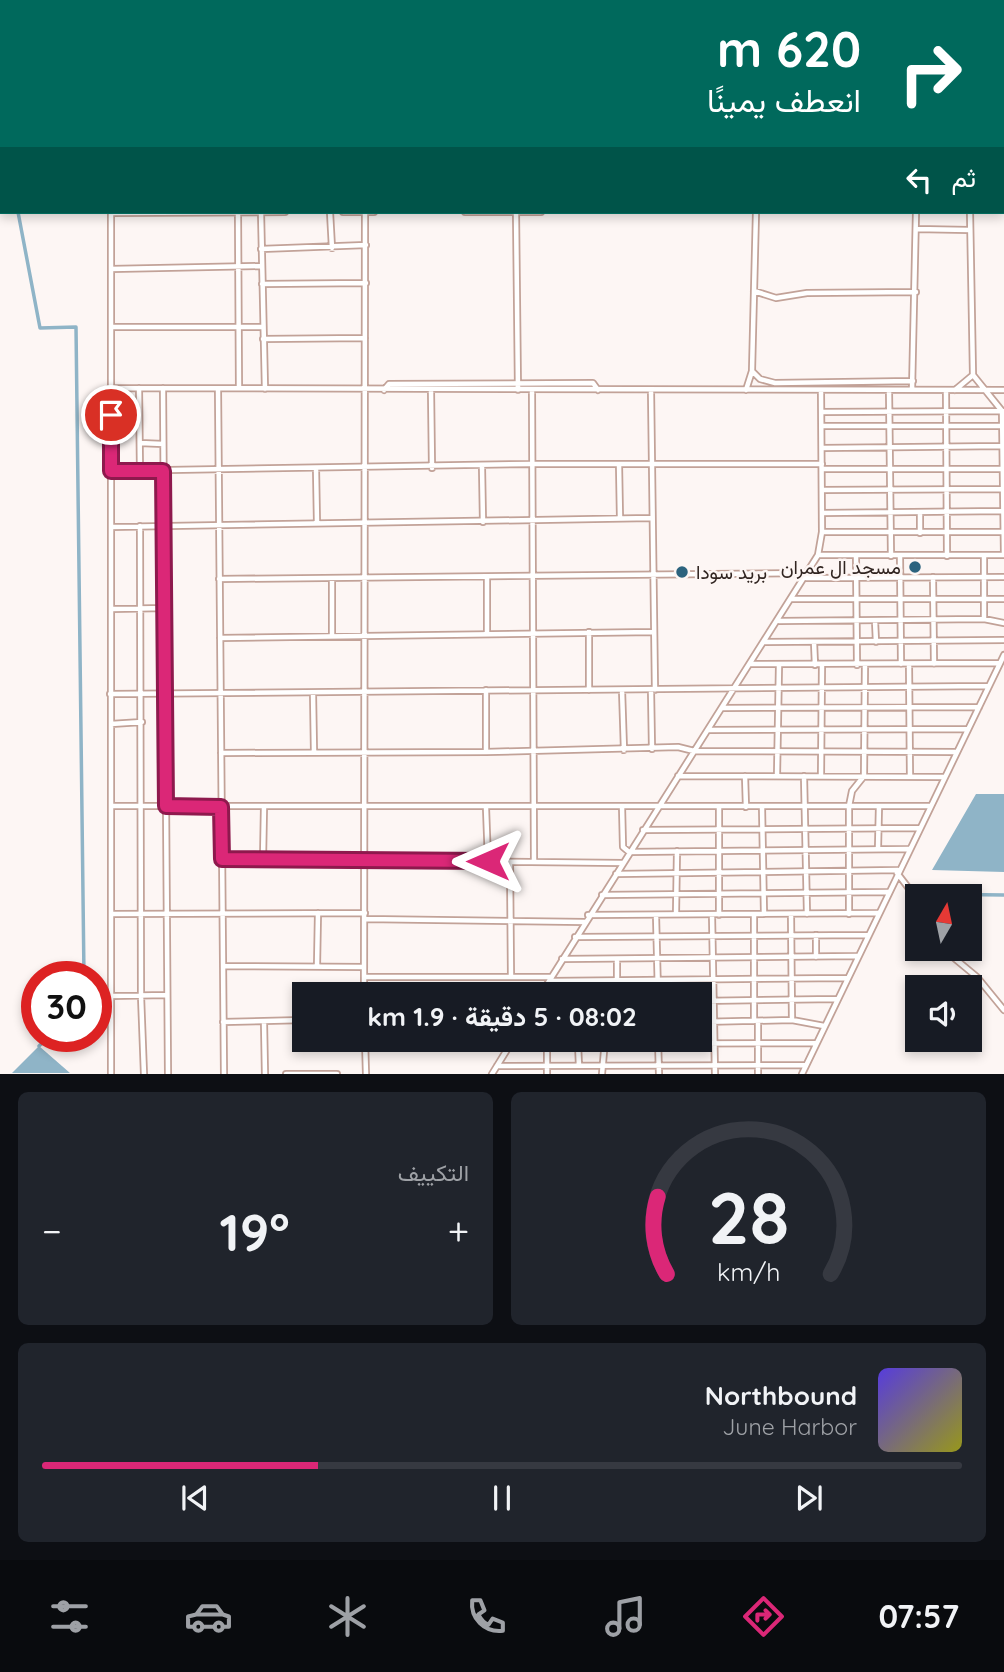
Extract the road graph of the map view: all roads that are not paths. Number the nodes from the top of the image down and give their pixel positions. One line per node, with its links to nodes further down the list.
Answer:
1 (111, 214): 17 (street)
2 (238, 214): 16 (street)
3 (261, 214): 13 (street)
4 (330, 214): 14 (street)
5 (365, 214): 12 (street)
6 (516, 214): 30 (street)
7 (755, 214): 20 (street)
8 (916, 214): 10 (street)
9 (970, 214): 11 (street)
10 (916, 229): 11 (street); 21 (street)
11 (969, 230): 28 (street)
12 (366, 246): 14 (street); 18 (street)
13 (261, 248): 14 (street); 15 (street)
14 (332, 248)
15 (261, 266): 16 (street); 19 (street)
16 (239, 267): 17 (street); 22 (street)
17 (111, 269): 23 (street)
18 (366, 283): 19 (street); 25 (street)
19 (262, 284): 24 (street)
20 (753, 291): 21 (street); 27 (street)
21 (916, 292): 29 (street)
22 (239, 326): 23 (street); 24 (street); 34 (street)
23 (112, 327): 31 (street)
24 (262, 327): 26 (street)
25 (366, 338): 26 (street); 37 (street)
26 (263, 339): 36 (street)
27 (752, 372): 29 (street); 44 (street)
28 (973, 375): 47 (street); 48 (street)
29 (913, 381): 46 (street)
30 (518, 384): 38 (street); 40 (street); 42 (street)
31 (110, 388): 32 (street); 78 (street)
32 (139, 388): 33 (street); 60 (street)
33 (163, 388): 35 (street); 61 (street)
34 (239, 388): 35 (street); 36 (street)
35 (218, 389): 73 (street)
36 (264, 389): 37 (street)
37 (365, 390): 38 (street); 74 (street)
38 (384, 390): 39 (street)
39 (432, 390): 40 (street); 71 (street)
40 (518, 390): 41 (street)
41 (532, 390): 42 (street); 67 (street)
42 (598, 390): 43 (street)
43 (651, 390): 44 (street); 66 (street)
44 (746, 390): 50 (street)
45 (888, 390): 46 (street); 50 (street); 54 (street)
46 (912, 390): 51 (street)
47 (954, 390): 48 (street); 51 (street)
48 (986, 390): 49 (street); 52 (street)
49 (1004, 390)
50 (821, 391): 53 (street)
51 (946, 391): 55 (street)
52 (1003, 411): 55 (street); 58 (street)
53 (822, 412): 54 (street); 56 (street)
54 (889, 413): 55 (street); 59 (street)
55 (947, 413): 57 (street)
56 (822, 426): 59 (street); 64 (street)
57 (946, 426): 58 (street); 59 (street); 63 (street)
58 (1003, 426): 62 (street)
59 (889, 427): 65 (street)
60 (140, 443): 61 (street); 79 (street)
61 (163, 444): 80 (street)
62 (1003, 446): 63 (street); 76 (street)
63 (947, 447): 65 (street); 75 (street)
64 (822, 448): 65 (street); 69 (street)
65 (889, 448): 77 (street)
66 (652, 463): 68 (street); 69 (street); 91 (street)
67 (530, 464): 68 (street); 72 (street); 92 (street)
68 (619, 464): 90 (street)
69 (822, 466): 77 (street); 82 (street)
70 (316, 467): 73 (street); 74 (street); 95 (street)
71 (432, 467): 72 (street); 74 (street)
72 (482, 467): 94 (street)
73 (219, 468): 80 (street); 96 (street)
74 (366, 468): 93 (street)
75 (946, 469): 76 (street); 77 (street); 83 (street)
76 (1003, 469): 81 (street)
77 (890, 470): 84 (street)
78 (111, 471): 79 (street); 99 (street)
79 (140, 471): 80 (street)
80 (163, 471): 97 (street)
81 (1003, 489): 83 (street); 85 (street)
82 (822, 490): 84 (street); 89 (street)
83 (947, 490): 84 (street); 88 (street)
84 (890, 491): 86 (street)
85 (1003, 511): 88 (street); 101 (street)
86 (890, 512): 87 (street); 89 (street); 102 (street)
87 (920, 512): 88 (street); 103 (street)
88 (947, 512): 104 (street)
89 (822, 513): 100 (street)
90 (620, 518): 91 (street); 92 (street)
91 (652, 518): 112 (street)
92 (531, 519): 94 (street); 114 (street)
93 (366, 522): 94 (street); 95 (street); 122 (street)
94 (483, 522)
95 (317, 523): 96 (street)
96 (219, 524): 97 (street); 120 (street)
97 (163, 525): 98 (street); 130 (street)
98 (140, 526): 99 (street); 129 (street)
99 (111, 527): 131 (street)
100 (822, 532): 102 (street); 105 (street)
101 (1004, 532): 104 (street); 110 (street)
102 (891, 533): 103 (street); 107 (street)
103 (920, 533): 104 (street)
104 (947, 533): 109 (street)
105 (818, 555): 106 (street); 111 (street)
106 (856, 556): 107 (street); 118 (street)
107 (891, 556): 108 (street)
108 (900, 556): 109 (street); 119 (street)
109 (947, 556): 110 (street)
110 (984, 556): 116 (street)
111 (807, 575): 112 (street); 118 (street); 124 (street)
112 (653, 576): 114 (street); 140 (street)
113 (487, 577): 114 (street); 122 (street); 141 (street)
114 (532, 577): 142 (street)
115 (933, 577): 116 (street); 119 (street); 125 (street)
116 (984, 577): 117 (street); 126 (street)
117 (1004, 577)
118 (856, 578): 119 (street); 127 (street)
119 (901, 578): 128 (street)
120 (219, 579): 121 (street); 145 (street)
121 (332, 579): 122 (street); 144 (street)
122 (366, 579): 143 (street)
123 (1004, 598): 126 (street)
124 (792, 599): 127 (street); 134 (street)
125 (934, 599): 126 (street); 128 (street); 133 (street)
126 (984, 599): 132 (street)
127 (856, 600): 128 (street); 137 (street)
128 (900, 600): 136 (street)
129 (141, 608): 130 (street); 131 (street); 178 (street)
130 (165, 608): 179 (street)
131 (112, 609): 177 (street)
132 (984, 619): 133 (street); 138 (street)
133 (934, 620): 136 (street); 147 (street)
134 (778, 621): 137 (street); 148 (street)
135 (875, 621): 136 (street); 137 (street); 150 (street)
136 (900, 621): 151 (street)
137 (856, 622): 152 (street)
138 (1004, 624)
139 (589, 632): 140 (street); 142 (street); 172 (street)
140 (654, 632): 174 (street)
141 (487, 633): 142 (street); 143 (street)
142 (531, 633): 171 (street)
143 (367, 634): 144 (street); 176 (street)
144 (332, 635): 145 (street)
145 (220, 638): 180 (street)
146 (1004, 640): 147 (street)
147 (934, 641): 151 (street); 159 (street)
148 (764, 642): 149 (street); 155 (street)
149 (814, 642): 152 (street); 161 (street)
150 (876, 642): 151 (street); 152 (street)
151 (900, 642): 157 (street)
152 (857, 643): 163 (street)
153 (1004, 655): 154 (street)
154 (999, 663): 159 (street); 164 (street)
155 (750, 664): 160 (street); 165 (street)
156 (865, 664): 157 (street); 163 (street); 168 (street)
157 (901, 664): 158 (street)
158 (909, 664): 159 (street); 169 (street)
159 (934, 664)
160 (779, 665): 161 (street); 166 (street)
161 (815, 665): 162 (street)
162 (822, 665): 163 (street); 167 (street)
163 (857, 665)
164 (989, 686): 169 (street); 182 (street)
165 (735, 687): 166 (street); 174 (street); 183 (street)
166 (779, 687): 167 (street); 184 (street)
167 (821, 687): 168 (street); 181 (street)
168 (865, 687): 169 (street); 185 (street)
169 (908, 687): 186 (street)
170 (486, 690): 171 (street); 176 (street); 204 (street)
171 (532, 690): 172 (street); 197 (street)
172 (589, 690): 173 (street)
173 (622, 690): 174 (street); 196 (street)
174 (653, 690): 195 (street)
175 (313, 693): 176 (street); 180 (street); 202 (street)
176 (367, 693): 203 (street)
177 (110, 694): 178 (street); 188 (street)
178 (141, 694): 179 (street); 187 (street)
179 (166, 694): 180 (street); 218 (street)
180 (220, 694): 207 (street)
181 (822, 707): 184 (street); 185 (street); 192 (street)
182 (979, 707): 186 (street); 189 (street)
183 (722, 708): 184 (street); 190 (street)
184 (779, 708): 191 (street)
185 (866, 708): 186 (street); 193 (street)
186 (909, 709): 194 (street)
187 (142, 722): 188 (street); 217 (street)
188 (111, 724): 216 (street)
189 (968, 729): 194 (street); 206 (street)
190 (707, 730): 191 (street); 198 (street)
191 (779, 730): 192 (street); 199 (street)
192 (821, 730): 193 (street); 205 (street)
193 (866, 730): 194 (street); 200 (street)
194 (909, 730): 201 (street)
195 (652, 749): 196 (street); 198 (street)
196 (624, 750): 197 (street)
197 (534, 751): 204 (street); 227 (street)
198 (694, 751): 199 (street); 209 (street)
199 (780, 751): 205 (street); 211 (street)
200 (866, 751): 201 (street); 205 (street); 213 (street)
201 (910, 751): 206 (street); 214 (street)
202 (314, 752): 203 (street); 207 (street)
203 (366, 752): 204 (street); 226 (street)
204 (486, 752)
205 (821, 752): 208 (street)
206 (957, 752): 215 (street)
207 (221, 753): 224 (street)
208 (821, 775): 212 (street); 213 (street)
209 (678, 776): 210 (street); 220 (street)
210 (745, 776): 211 (street); 229 (street)
211 (777, 776): 212 (street)
212 (804, 776): 231 (street)
213 (864, 776): 214 (street); 221 (street)
214 (910, 777): 215 (street)
215 (945, 777): 223 (street)
216 (111, 806): 217 (street); 272 (street)
217 (142, 806): 218 (street); 273 (street)
218 (166, 806): 224 (street); 274 (street)
219 (622, 806): 220 (street); 227 (street); 247 (street)
220 (658, 806): 228 (street); 239 (street)
221 (849, 806): 222 (street); 231 (street); 235 (street)
222 (879, 806): 223 (street); 236 (street)
223 (931, 806): 237 (street)
224 (221, 807): 225 (street); 248 (street)
225 (264, 807): 226 (street); 249 (street)
226 (365, 807): 232 (street); 250 (street)
227 (533, 807): 232 (street); 253 (street)
228 (719, 807): 229 (street); 238 (street)
229 (746, 807): 230 (street)
230 (762, 807): 231 (street); 233 (street)
231 (805, 807): 234 (street)
232 (486, 808): 251 (street)
233 (762, 828): 234 (street); 238 (street); 246 (street)
234 (806, 828): 235 (street); 244 (street)
235 (848, 828): 236 (street); 241 (street)
236 (879, 828): 237 (street); 240 (street)
237 (920, 828): 242 (street)
238 (718, 829): 239 (street); 243 (street)
239 (643, 830): 247 (street)
240 (878, 848): 241 (street); 242 (street)
241 (849, 849): 244 (street); 256 (street)
242 (909, 849): 260 (street)
243 (718, 850): 245 (street); 246 (street); 255 (street)
244 (806, 850): 246 (street); 259 (street)
245 (677, 851): 247 (street); 257 (street)
246 (762, 851): 258 (street)
247 (629, 852): 254 (street)
248 (222, 859): 249 (street); 275 (street)
249 (263, 859): 250 (street)
250 (366, 860): 251 (street); 286 (street)
251 (488, 861): 252 (street)
252 (510, 862): 253 (street); 287 (street)
253 (534, 862): 254 (street)
254 (624, 863): 261 (street)
255 (719, 871): 257 (street); 258 (street); 263 (street)
256 (848, 871): 259 (street); 260 (street); 265 (street)
257 (676, 872): 261 (street); 268 (street)
258 (762, 872): 259 (street); 267 (street)
259 (806, 872): 264 (street)
260 (898, 872): 262 (street); 266 (street)
261 (615, 874): 269 (street)
262 (906, 884)
263 (719, 892): 267 (street); 268 (street); 285 (street)
264 (806, 892): 265 (street); 267 (street); 280 (street)
265 (849, 892): 266 (street); 281 (street)
266 (888, 892): 271 (street)
267 (763, 893): 278 (street)
268 (676, 894): 269 (street); 276 (street)
269 (601, 895): 282 (street)
270 (318, 913): 275 (street); 286 (street); 307 (street)
271 (878, 913): 281 (street); 289 (street)
272 (111, 914): 273 (street); 304 (street)
273 (141, 914): 274 (street); 323 (street)
274 (168, 914): 275 (street); 321 (street)
275 (222, 914): 306 (street)
276 (676, 914): 283 (street); 284 (street)
277 (754, 914): 278 (street); 285 (street); 293 (street)
278 (764, 914): 279 (street)
279 (791, 914): 280 (street); 294 (street)
280 (807, 914): 281 (street)
281 (849, 914)
282 (588, 915): 283 (street); 288 (street)
283 (656, 915): 291 (street)
284 (712, 915): 285 (street); 292 (street)
285 (719, 915)
286 (365, 916): 287 (street); 308 (street)
287 (509, 919): 288 (street); 309 (street)
288 (584, 922): 295 (street)
289 (867, 934): 290 (street); 296 (street)
290 (816, 935): 294 (street); 299 (street)
291 (656, 936): 292 (street); 295 (street); 300 (street)
292 (713, 936): 293 (street); 301 (street)
293 (754, 936): 294 (street); 297 (street)
294 (791, 936): 298 (street)
295 (575, 937): 302 (street)
296 (857, 956): 299 (street); 312 (street)
297 (754, 957): 298 (street); 301 (street); 316 (street)
298 (791, 957): 299 (street); 311 (street)
299 (816, 957)
300 (657, 958): 301 (street); 303 (street); 314 (street)
301 (714, 958): 315 (street)
302 (562, 959): 303 (street); 313 (street)
303 (617, 959): 317 (street)
304 (111, 961)
305 (958, 961): 328 (street)
306 (223, 966): 307 (street); 333 (street)
307 (317, 966): 308 (street)
308 (365, 967): 310 (street)
309 (511, 977): 310 (street); 313 (street)
310 (365, 978): 318 (street)
311 (791, 978): 312 (street); 316 (street); 324 (street)
312 (847, 978): 325 (street)
313 (550, 979): 317 (street); 319 (street)
314 (657, 979): 315 (street); 317 (street); 320 (street)
315 (714, 979): 316 (street); 327 (street)
316 (754, 979): 326 (street)
317 (617, 981)
318 (365, 982)
319 (548, 982)
320 (657, 982)
321 (167, 995): 323 (street); 357 (street)
322 (112, 996): 323 (street)
323 (141, 996): 356 (street)
324 (791, 999): 325 (street); 326 (street); 330 (street)
325 (837, 999): 335 (street)
326 (754, 1000): 327 (street); 332 (street)
327 (714, 1001): 334 (street)
328 (1004, 1010)
329 (292, 1020): 331 (street)
330 (792, 1020): 332 (street); 335 (street)
331 (264, 1021): 333 (street); 359 (street)
332 (756, 1021): 334 (street); 336 (street)
333 (223, 1022): 358 (street)
334 (715, 1022): 339 (street)
335 (824, 1026): 337 (street)
336 (758, 1043): 337 (street); 339 (street); 347 (street)
337 (816, 1043): 351 (street)
338 (712, 1044): 339 (street)
339 (715, 1044): 350 (street)
340 (111, 1052): 355 (street)
341 (365, 1052): 362 (street)
342 (506, 1052): 352 (street)
343 (547, 1052): 354 (street)
344 (578, 1052): 353 (street)
345 (604, 1052): 348 (street)
346 (658, 1052): 349 (street)
347 (758, 1064): 350 (street); 351 (street); 368 (street)
348 (602, 1065): 349 (street); 353 (street); 365 (street)
349 (659, 1065): 350 (street); 366 (street)
350 (715, 1065): 367 (street)
351 (806, 1065): 369 (street)
352 (497, 1066): 354 (street); 363 (street)
353 (579, 1066): 354 (street)
354 (546, 1067): 364 (street)
355 (111, 1073)
356 (144, 1073)
357 (168, 1073)
358 (224, 1073)
359 (265, 1073)
360 (286, 1073): 361 (street)
361 (337, 1073)
362 (366, 1073)
363 (492, 1073)
364 (547, 1073)
365 (603, 1073)
366 (659, 1073)
367 (715, 1073)
368 (758, 1073)
369 (802, 1073)

